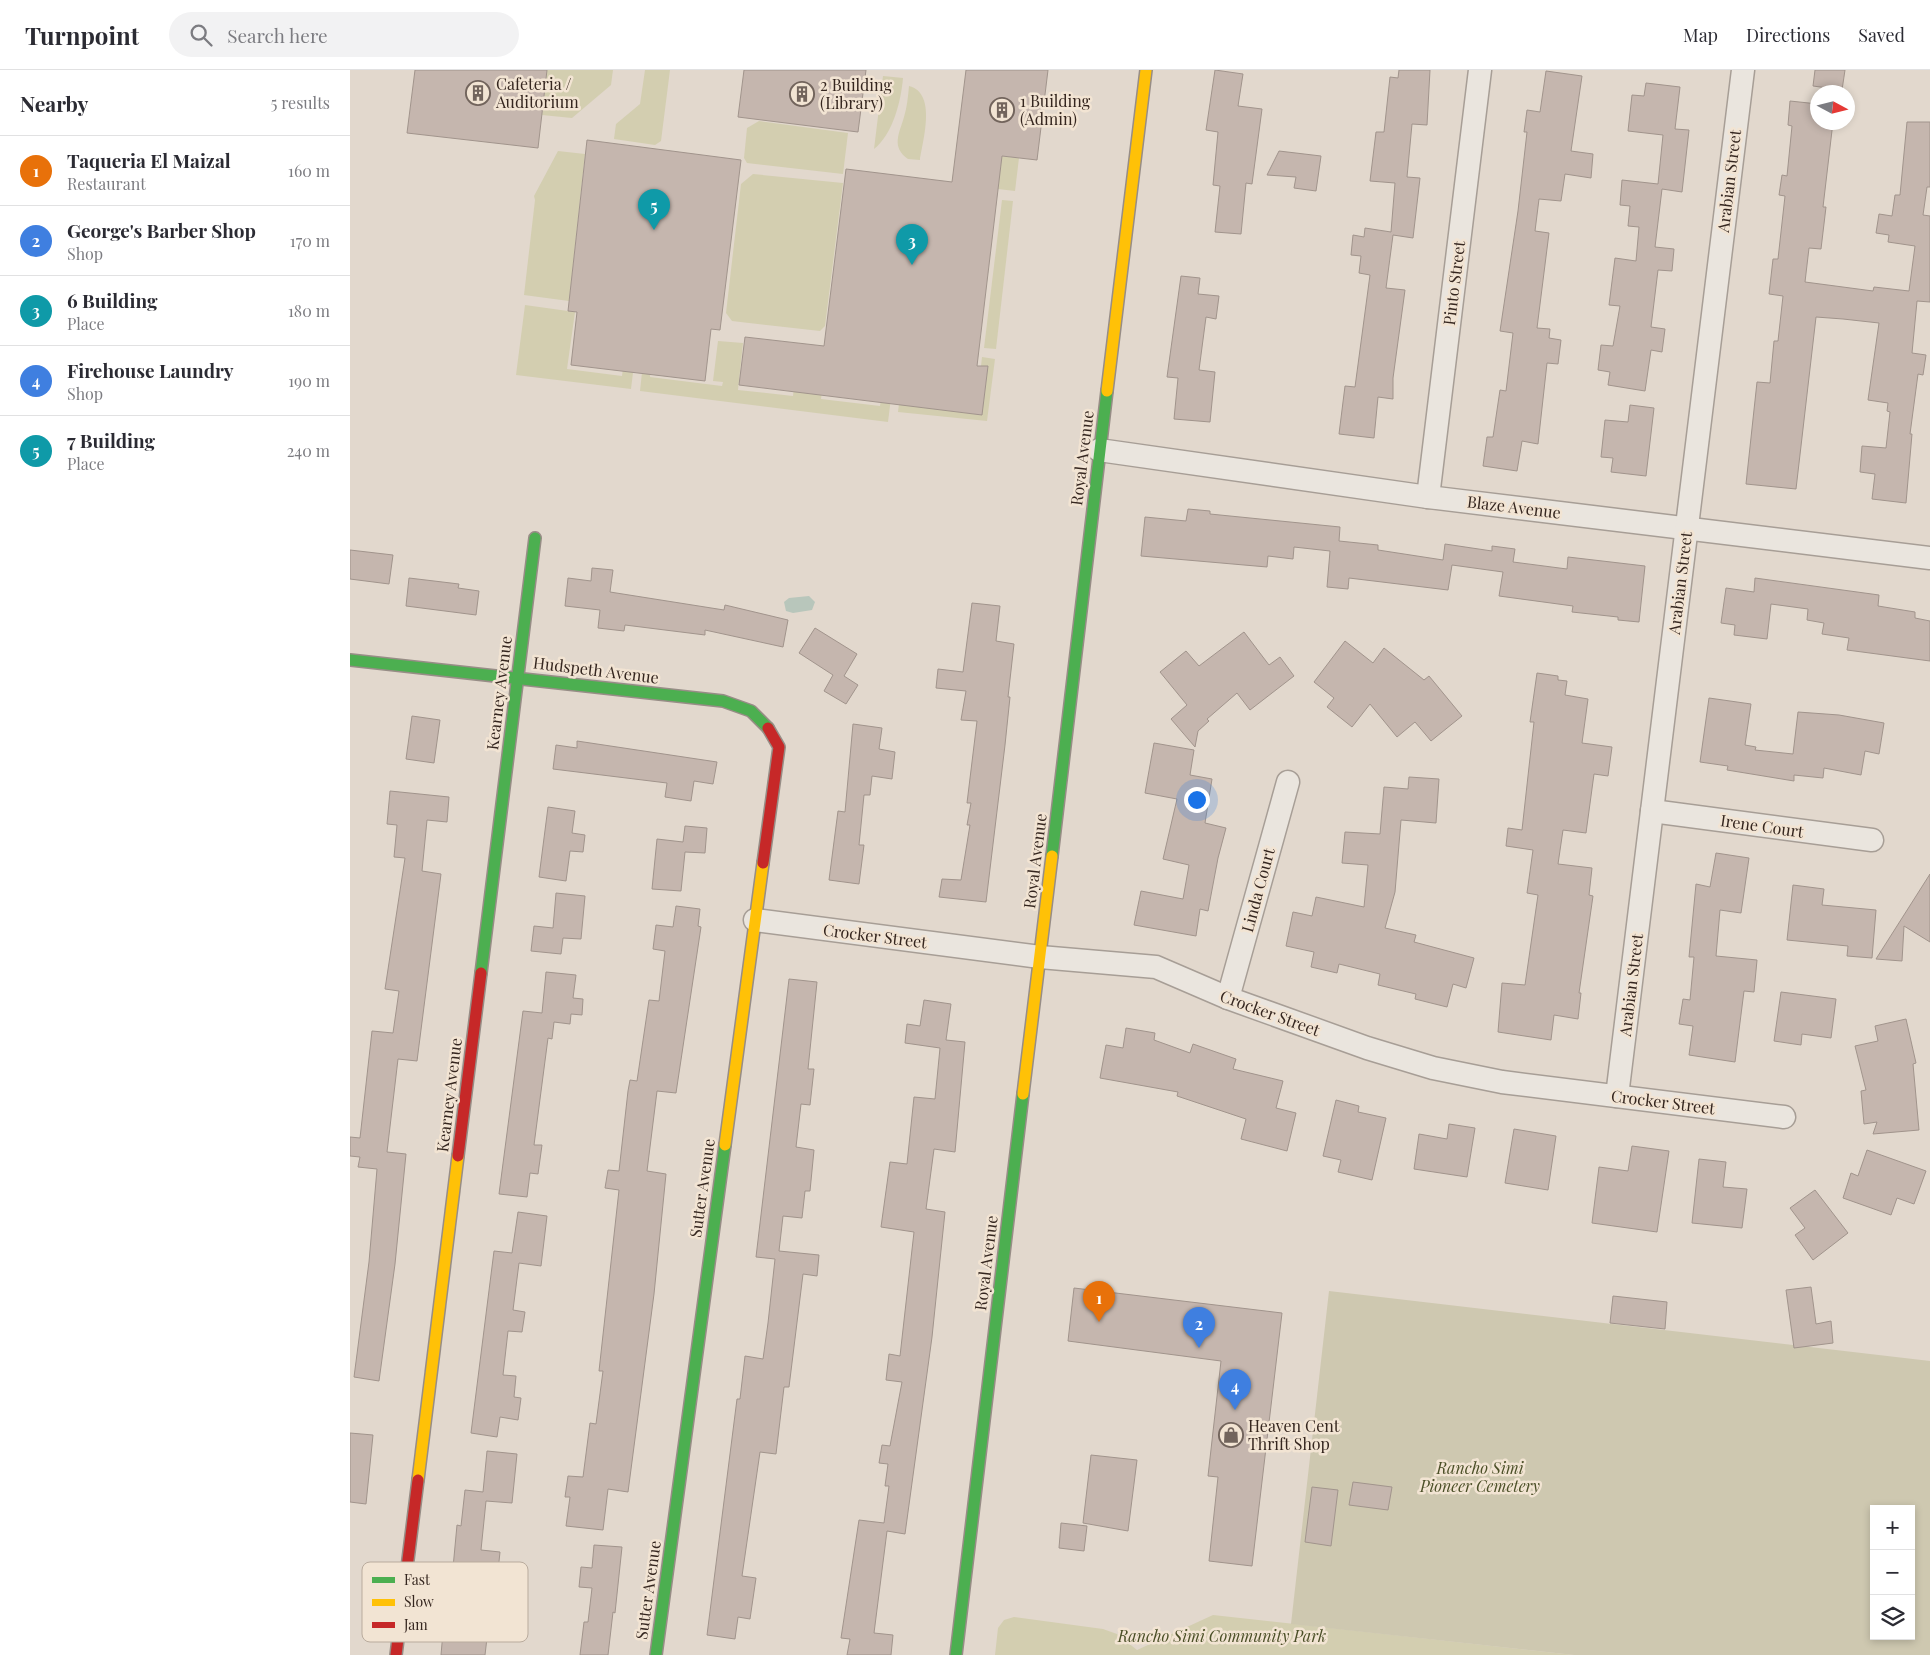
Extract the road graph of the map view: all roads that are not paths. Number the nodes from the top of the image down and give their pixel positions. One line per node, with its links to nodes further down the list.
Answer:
1 (1146, 70): 4 (street, Royal Avenue)
2 (1480, 70): 5 (street, Pinto Street)
3 (1743, 70): 6 (street, Arabian Street)
4 (1099, 450): 5 (street, Blaze Avenue); 16 (street, Royal Avenue)
5 (1428, 497): 6 (street, Blaze Avenue)
6 (1687, 528): 8 (street, Blaze Avenue); 13 (street, Arabian Street)
7 (535, 538): 10 (street, Kearney Avenue)
8 (1930, 558)
9 (350, 660): 10 (street, Hudspeth Avenue)
10 (518, 677): 11 (street, Hudspeth Avenue); 20 (street, Kearney Avenue)
11 (770, 728): 15 (street, Sutter Avenue)
12 (1288, 782): 17 (street, Linda Court)
13 (1652, 811): 14 (street, Irene Court); 18 (street, Arabian Street)
14 (1872, 840)
15 (755, 920): 16 (street, Crocker Street); 23 (street, Sutter Avenue)
16 (1040, 957): 17 (street, Crocker Street); 24 (street, Royal Avenue)
17 (1228, 998): 18 (street, Crocker Street)
18 (1617, 1096): 19 (street, Crocker Street)
19 (1784, 1117)
20 (408, 1562)
21 (398, 1642): 22 (street, Kearney Avenue)
22 (396, 1655)
23 (656, 1655)
24 (956, 1655)

